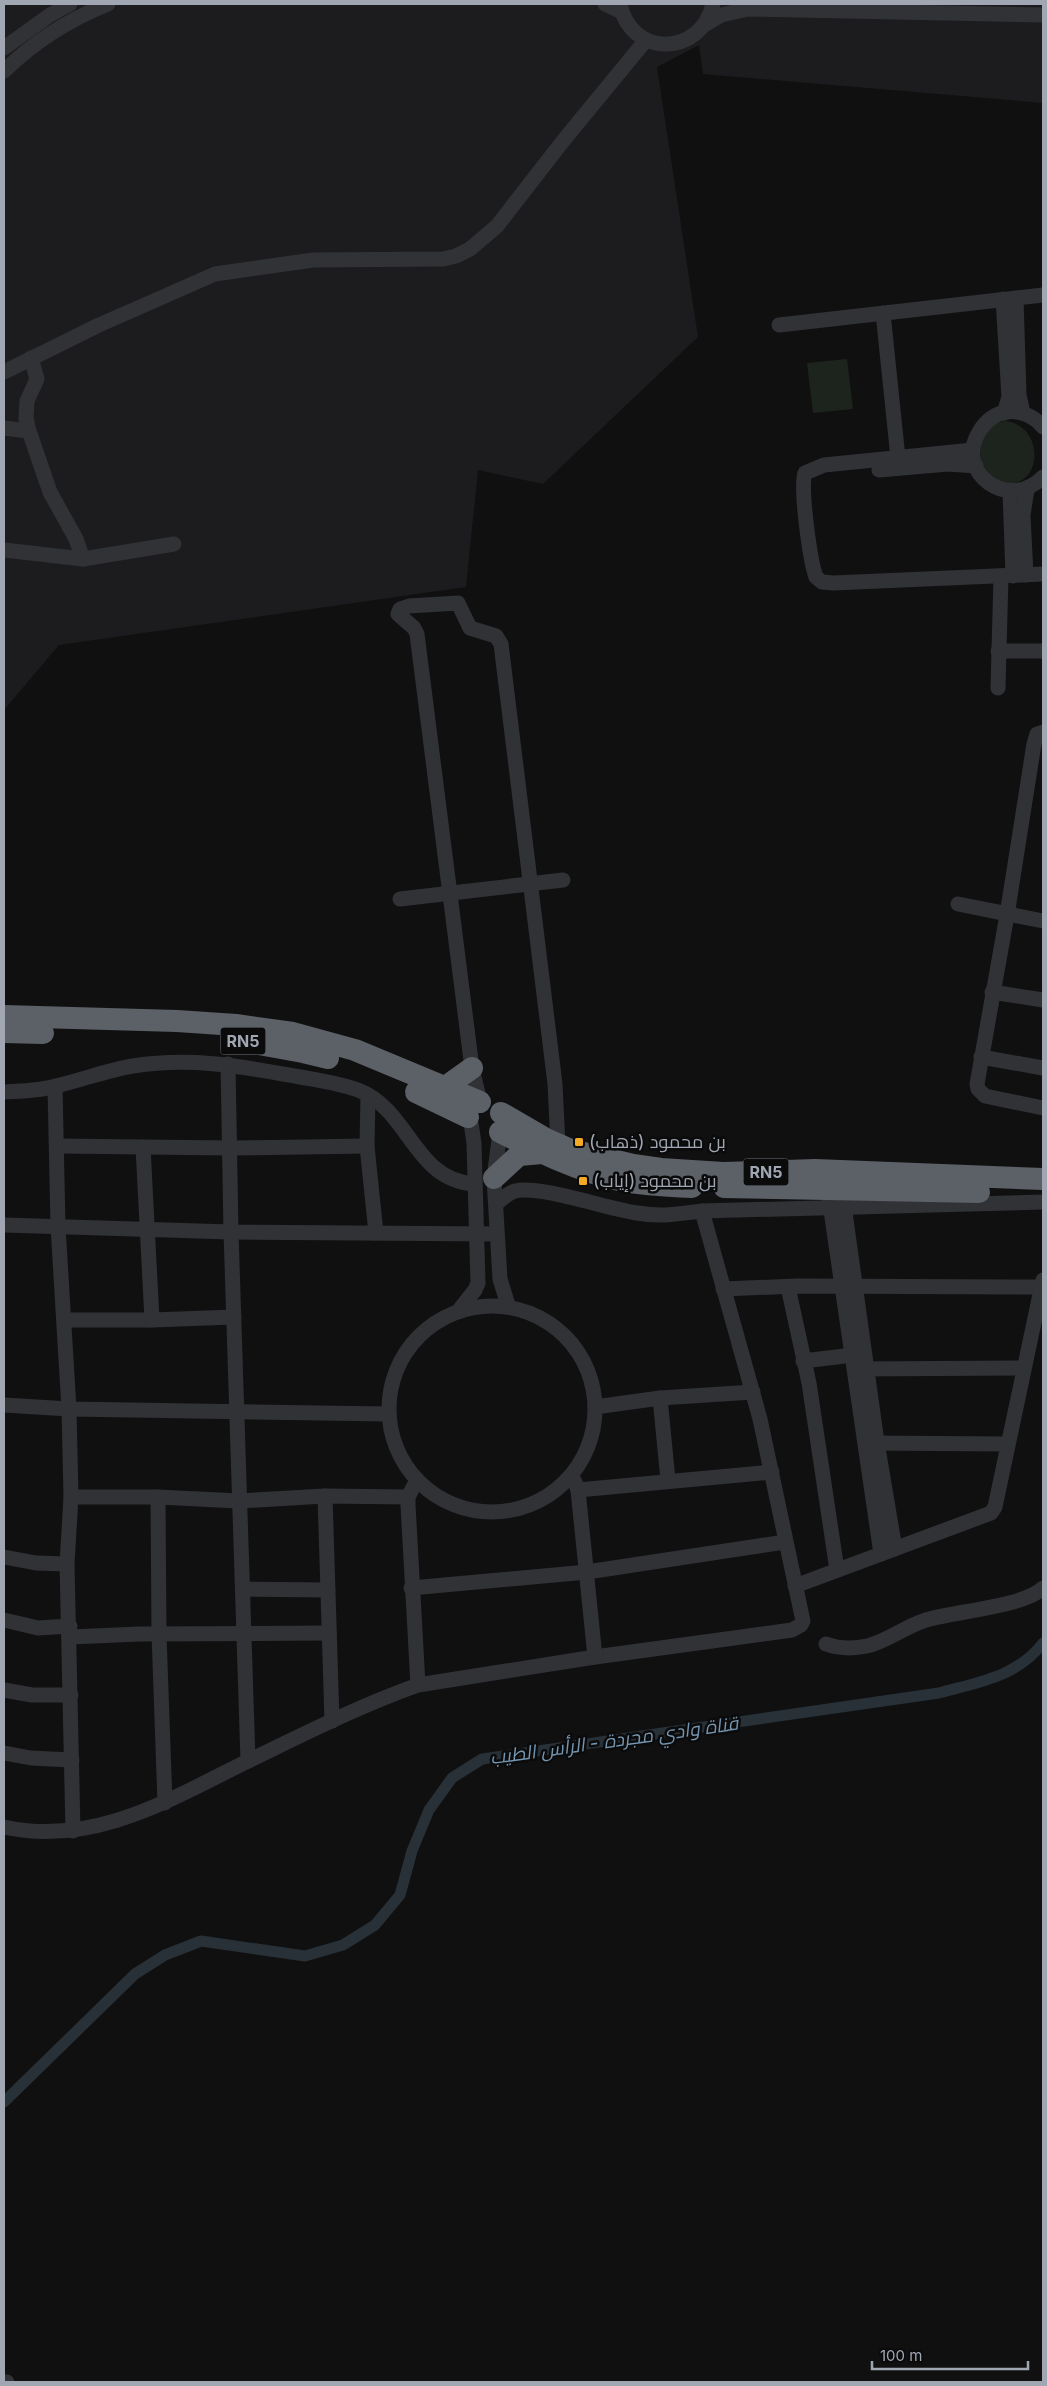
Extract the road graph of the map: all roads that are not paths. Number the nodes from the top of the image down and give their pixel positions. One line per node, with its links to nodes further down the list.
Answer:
1 (70, 4): 10 (street)
2 (108, 4): 11 (street)
3 (605, 4): 5 (street)
4 (714, 4): 8 (street)
5 (621, 8): 9 (street)
6 (922, 8): 7 (street); 8 (street)
7 (1043, 15)
8 (706, 24): 9 (street)
9 (646, 40): 16 (street)
10 (4, 48)
11 (4, 71)
12 (1043, 295): 13 (street)
13 (1010, 298): 14 (street); 18 (street); 19 (street)
14 (883, 314): 15 (street); 24 (street)
15 (779, 325)
16 (32, 358): 17 (street); 22 (street)
17 (4, 372)
18 (1004, 413): 19 (street); 23 (street)
19 (1023, 413): 20 (street)
20 (1043, 427)
21 (4, 428): 22 (street)
22 (29, 431): 32 (street)
23 (973, 450): 24 (street); 25 (street)
24 (898, 458): 26 (street)
25 (976, 466): 26 (street); 29 (street)
26 (808, 472): 34 (street)
27 (1043, 477): 28 (street)
28 (1027, 489): 29 (street); 34 (street)
29 (1010, 491): 34 (street)
30 (174, 544): 32 (street)
31 (4, 550): 32 (street)
32 (83, 559)
33 (1043, 574): 34 (street)
34 (1013, 576): 36 (street)
35 (1043, 651): 36 (street)
36 (998, 652): 37 (street)
37 (998, 688)
38 (1043, 732): 44 (street)
39 (563, 880): 40 (street)
40 (530, 883): 41 (street); 41 (street); 65 (street)
41 (450, 893): 42 (street); 52 (street)
42 (400, 899)
43 (958, 904): 44 (street)
44 (1007, 915): 45 (street); 46 (street)
45 (1043, 921)
46 (992, 992): 47 (street); 50 (street)
47 (1043, 1000)
48 (4, 1016): 55 (highway, RN5)
49 (4, 1032): 59 (highway, RN5)
50 (980, 1057): 53 (street); 58 (street)
51 (228, 1064): 54 (street); 57 (street); 64 (street)
52 (472, 1068): 55 (highway); 59 (street)
53 (1043, 1068)
54 (55, 1087): 56 (street); 61 (street)
55 (444, 1088): 59 (highway, RN5)
56 (4, 1092)
57 (368, 1095): 62 (street); 67 (street)
58 (1043, 1108)
59 (473, 1114): 60 (highway, RN5); 67 (street)
60 (500, 1122): 65 (highway, RN5); 67 (street)
61 (58, 1146): 63 (street); 74 (street)
62 (367, 1146): 64 (street); 77 (street)
63 (143, 1147): 64 (street); 75 (street)
64 (230, 1148): 76 (street)
65 (550, 1149): 66 (highway, RN5); 67 (highway); 69 (highway, RN5)
66 (1043, 1179)
67 (484, 1181): 71 (street); 78 (street)
68 (1043, 1193): 69 (highway, RN5)
69 (836, 1198): 70 (street); 72 (street); 82 (street)
70 (1043, 1202)
71 (496, 1204): 72 (street); 79 (street)
72 (702, 1211): 83 (street)
73 (4, 1225): 74 (street)
74 (58, 1226): 75 (street); 87 (street)
75 (148, 1229): 76 (street); 88 (street)
76 (231, 1232): 77 (street); 86 (street)
77 (376, 1233): 78 (street)
78 (477, 1234): 79 (street); 85 (street)
79 (497, 1234): 84 (street)
80 (1042, 1283): 82 (street); 91 (street)
81 (788, 1287): 82 (street); 83 (street); 89 (street)
82 (850, 1287): 90 (street)
83 (723, 1289): 92 (street)
84 (508, 1305): 85 (street); 95 (street)
85 (460, 1309): 98 (street)
86 (234, 1317): 88 (street); 97 (street)
87 (64, 1320): 88 (street); 96 (street)
88 (152, 1320)
89 (804, 1361): 90 (street); 114 (street)
90 (859, 1364): 91 (street); 99 (street)
91 (1023, 1368): 100 (street)
92 (753, 1392): 93 (street); 101 (street)
93 (660, 1398): 95 (street); 103 (street)
94 (4, 1405): 96 (street)
95 (595, 1407): 104 (street)
96 (70, 1409): 97 (street); 106 (street)
97 (236, 1412): 98 (street); 109 (street)
98 (388, 1414): 102 (street)
99 (871, 1443): 100 (street); 111 (street)
100 (1006, 1444): 111 (street)
101 (772, 1472): 103 (street); 110 (street)
102 (417, 1480): 104 (street); 108 (street)
103 (668, 1480): 104 (street)
104 (575, 1483): 115 (street)
105 (325, 1496): 108 (street); 109 (street); 120 (street)
106 (71, 1497): 107 (street); 113 (street)
107 (158, 1497): 109 (street); 124 (street)
108 (408, 1497): 117 (street)
109 (239, 1501): 119 (street)
110 (785, 1542): 115 (street); 116 (street)
111 (888, 1552): 114 (street)
112 (4, 1557): 113 (street)
113 (67, 1564): 122 (street)
114 (837, 1570): 116 (street)
115 (587, 1572): 117 (street); 127 (street)
116 (795, 1586): 127 (street)
117 (411, 1588): 128 (street)
118 (1043, 1588): 126 (street)
119 (243, 1589): 120 (street); 125 (street)
120 (328, 1590): 123 (street)
121 (4, 1620): 122 (street)
122 (70, 1632): 124 (street); 130 (street)
123 (329, 1633): 125 (street); 131 (street)
124 (159, 1634): 125 (street); 135 (street)
125 (243, 1634): 134 (street)
126 (826, 1644)
127 (595, 1657): 128 (street)
128 (418, 1685): 131 (street)
129 (4, 1690): 130 (street)
130 (70, 1695): 133 (street)
131 (332, 1720): 134 (street)
132 (4, 1753): 133 (street)
133 (72, 1760): 137 (street)
134 (248, 1761): 135 (street)
135 (165, 1803): 137 (street)
136 (4, 1827): 137 (street)
137 (73, 1831)

